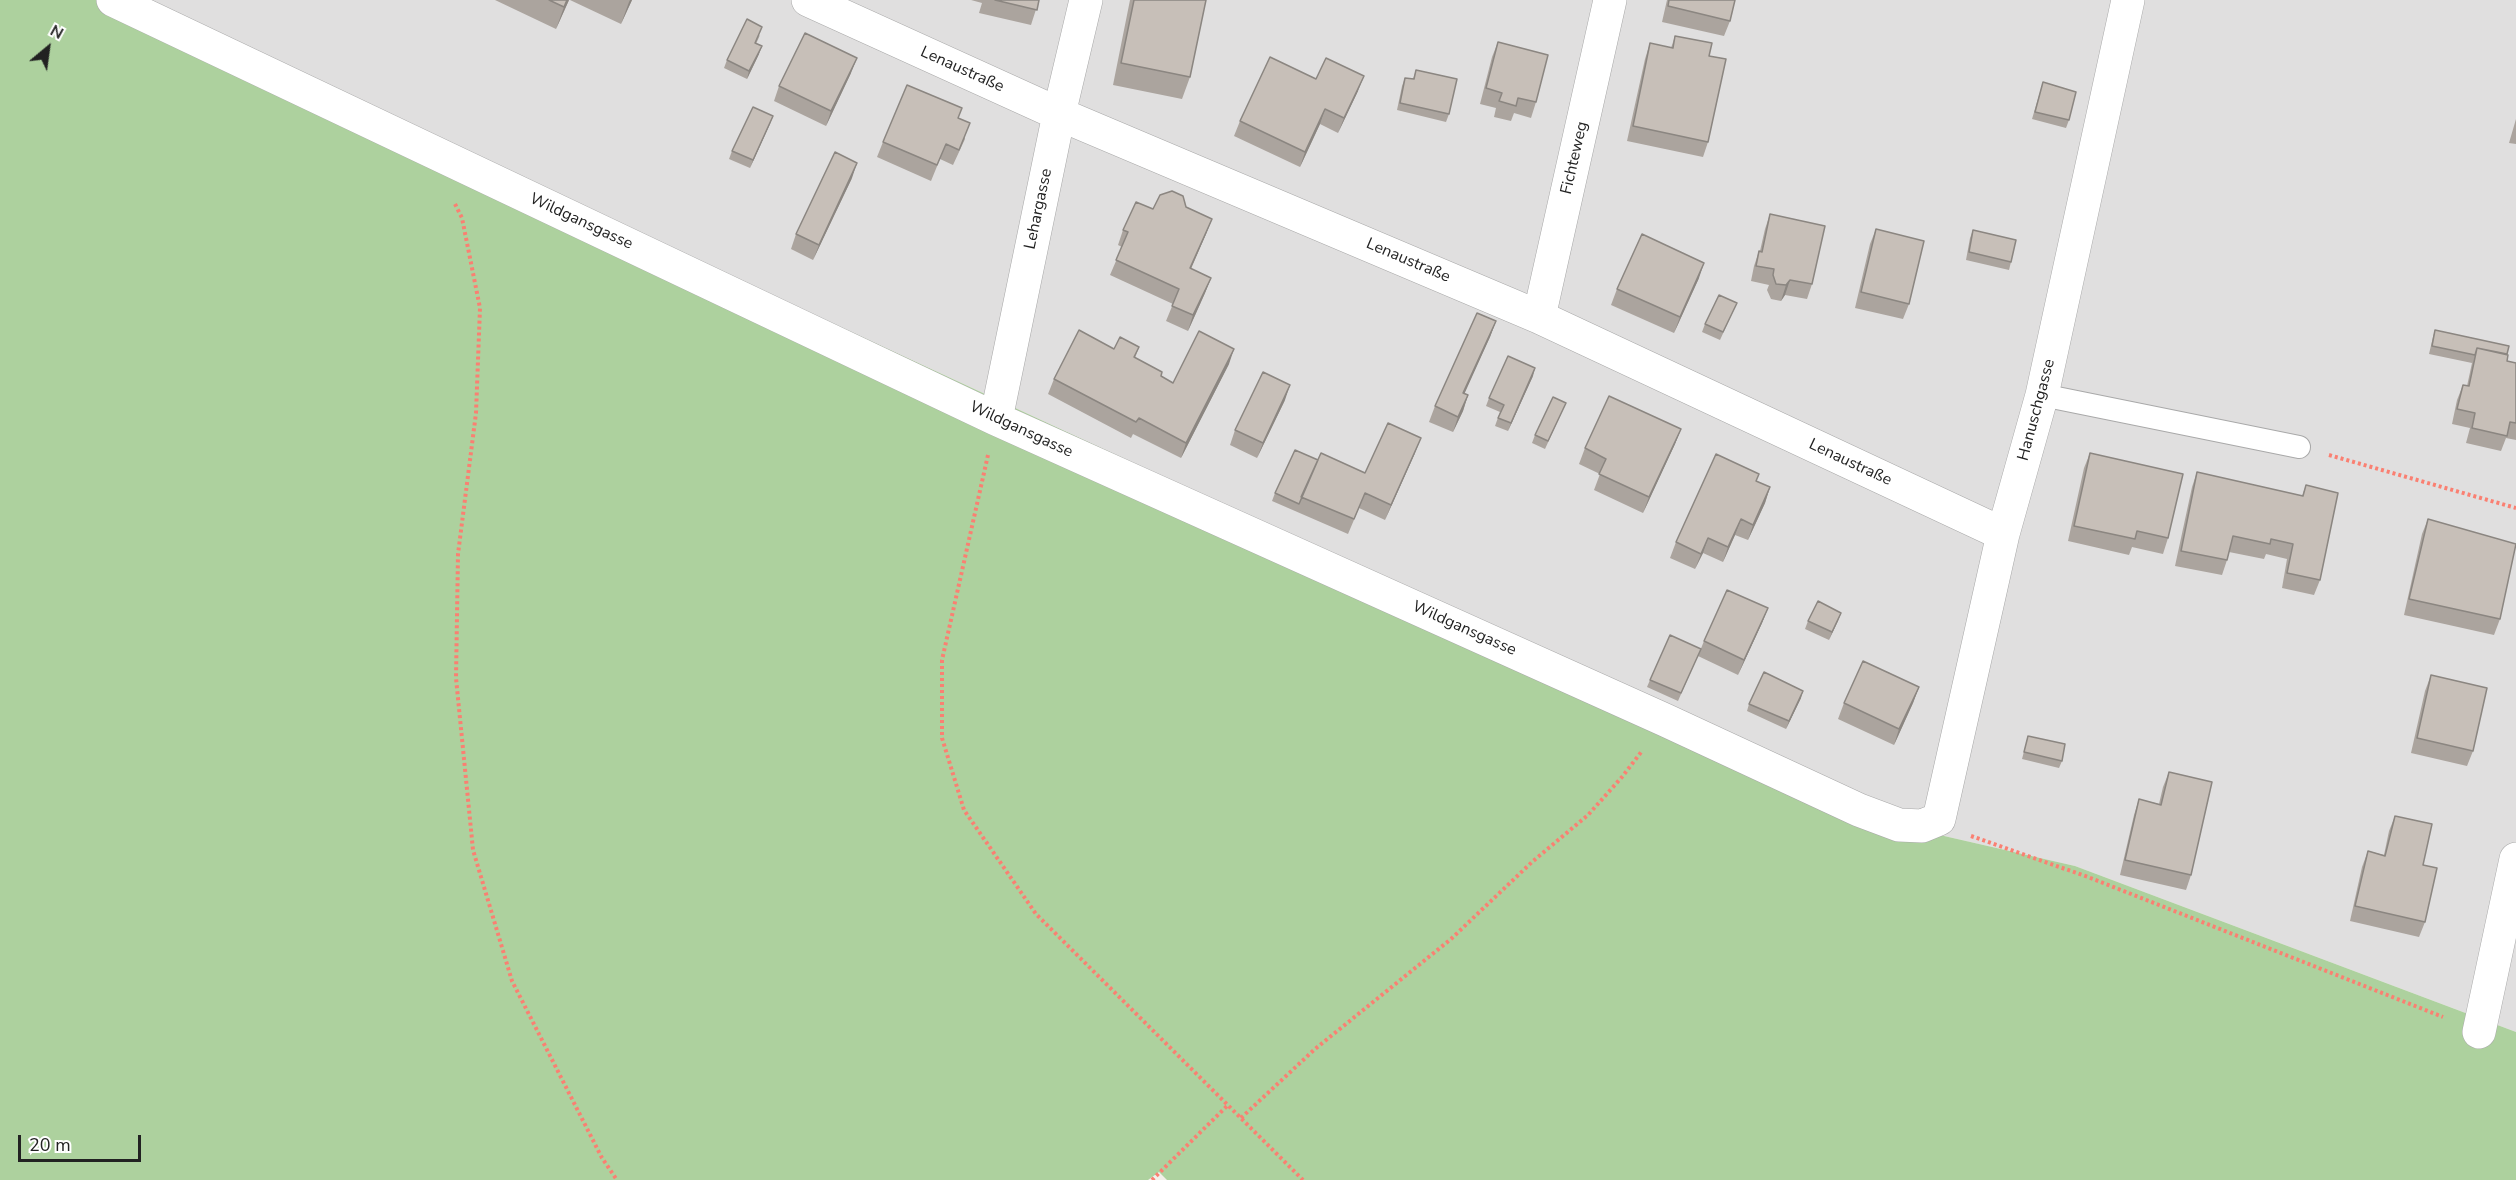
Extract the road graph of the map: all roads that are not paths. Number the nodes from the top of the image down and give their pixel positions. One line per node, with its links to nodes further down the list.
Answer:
1 (113, 0): 9 (street, Wildgansgasse)
2 (808, 0): 6 (street, Lenaustraße)
3 (1086, 0): 6 (street, Lehargasse)
4 (1610, 0): 7 (street, Fichteweg)
5 (2128, 0): 8 (street, Hanuschgasse)
6 (1059, 114): 7 (street, Lenaustraße); 9 (street, Lehargasse)
7 (1539, 317): 11 (street, Lenaustraße)
8 (2042, 395): 10 (lane); 11 (street, Hanuschgasse)
9 (996, 419): 12 (street, Wildgansgasse)
10 (2300, 447)
11 (2003, 534): 12 (street, Hanuschgasse)
12 (1939, 819)
13 (2516, 859): 14 (street)
14 (2479, 1032)

